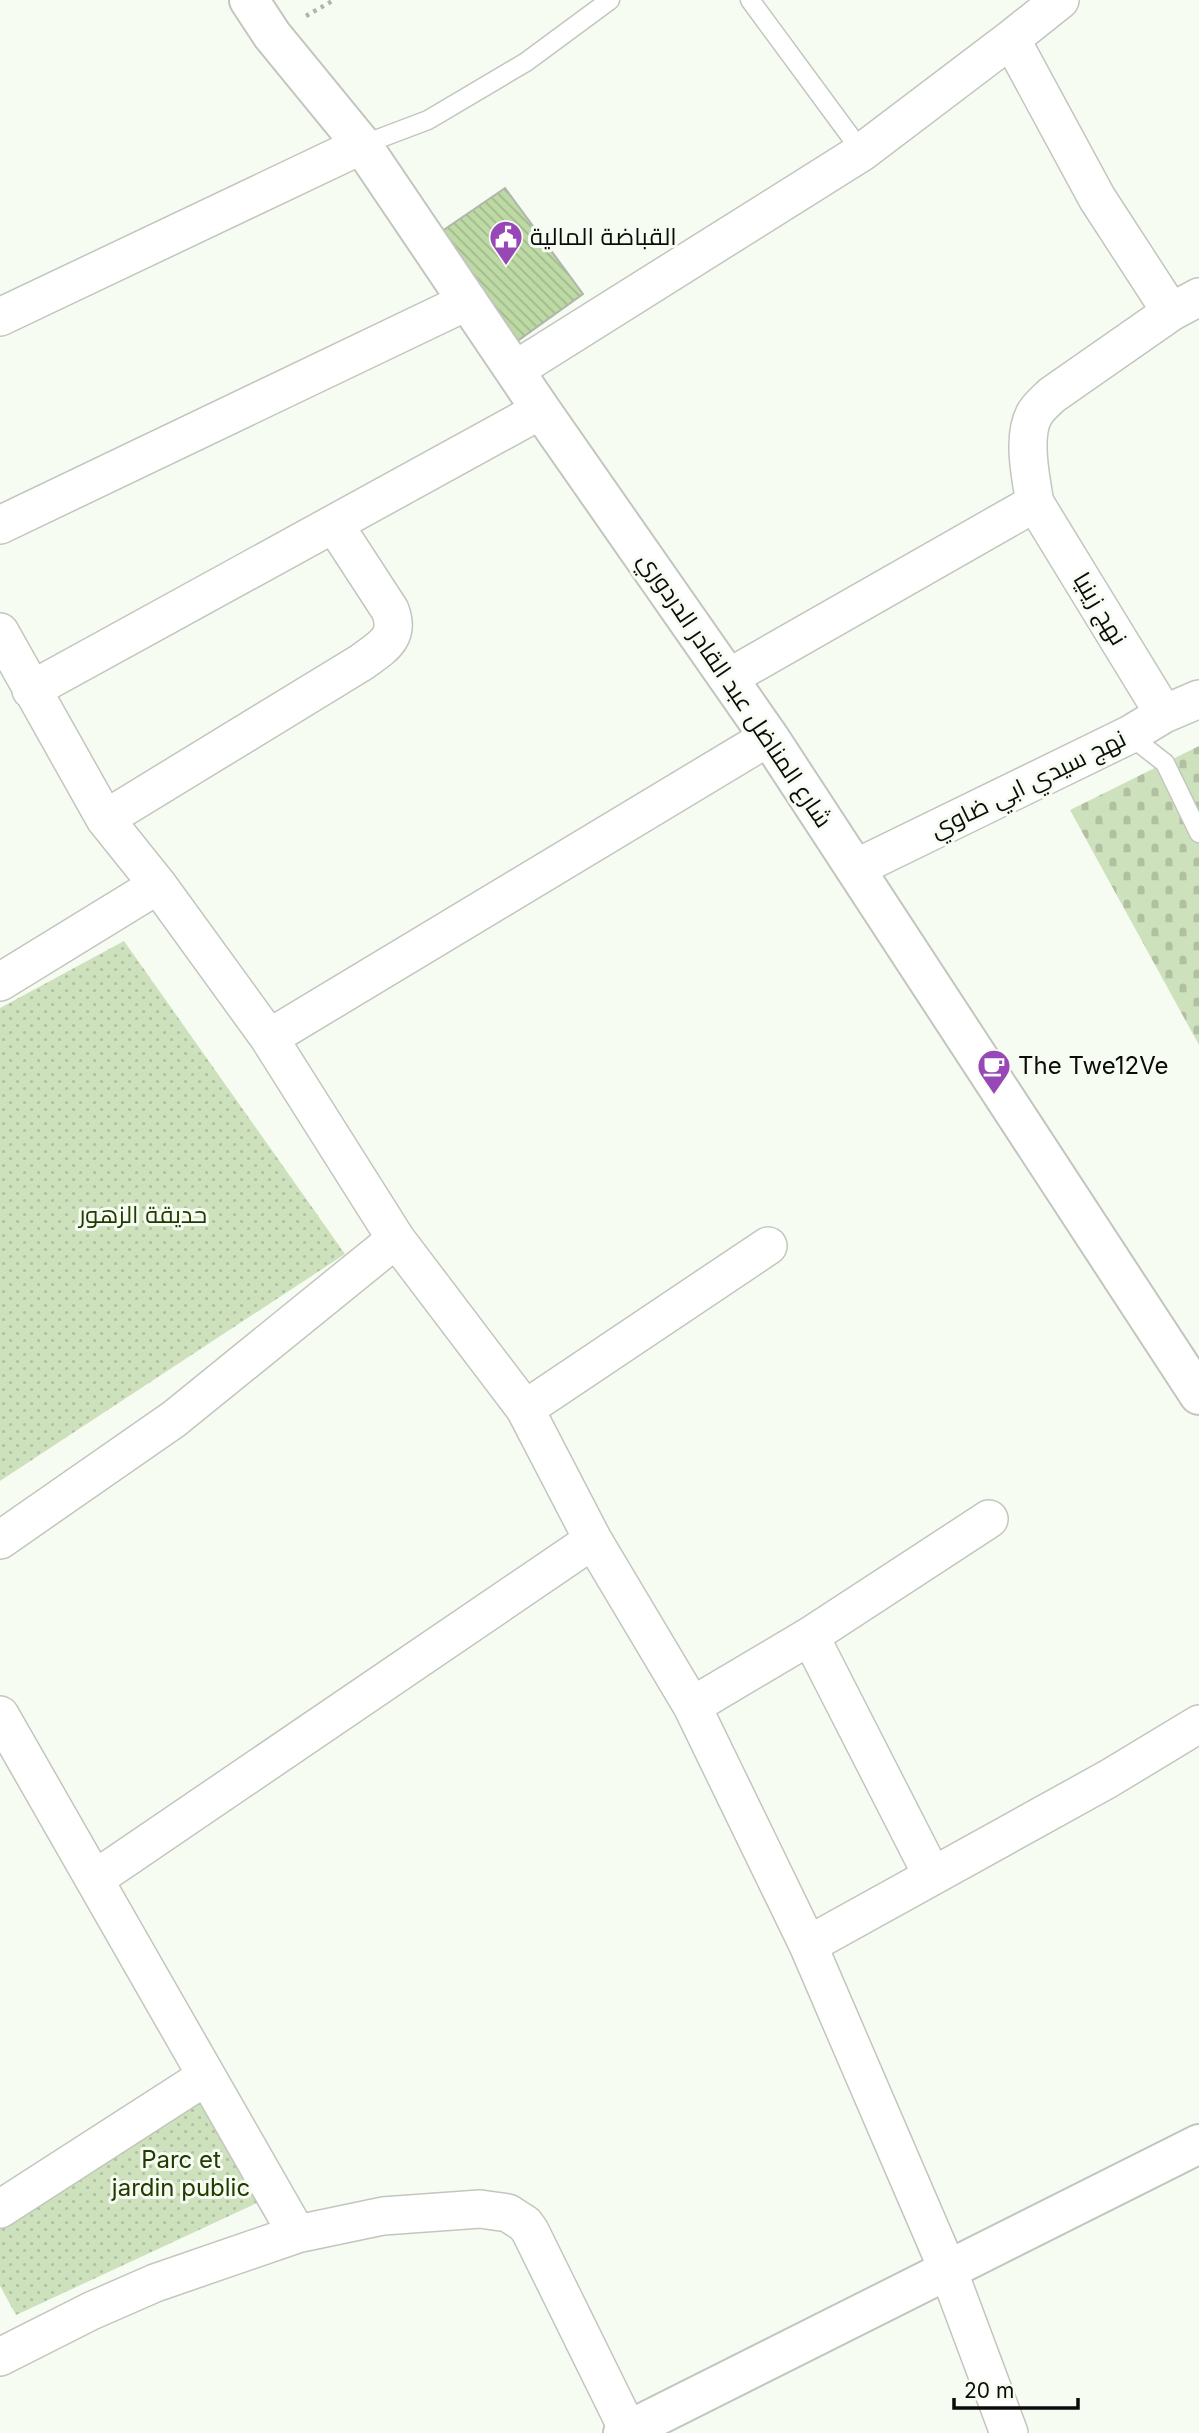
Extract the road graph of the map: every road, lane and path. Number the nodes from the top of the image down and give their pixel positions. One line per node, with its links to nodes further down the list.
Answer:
1 (249, 0): 6 (street, شارع المناضل عبد القادر الدردوري)
2 (610, 0): 6 (lane)
3 (750, 0): 7 (lane)
4 (1060, 0): 5 (street)
5 (1011, 39): 7 (street); 9 (street)
6 (362, 145): 8 (street, شارع المناضل عبد القادر الدردوري); 10 (street)
7 (862, 152): 11 (street)
8 (468, 301): 11 (street, شارع المناضل عبد القادر الدردوري); 15 (street)
9 (1185, 305): 13 (street)
10 (0, 317)
11 (515, 370): 12 (street, شارع المناضل عبد القادر الدردوري)
12 (541, 410): 14 (street); 17 (street, شارع المناضل عبد القادر الدردوري)
13 (1035, 503): 17 (street); 20 (street, نهج زينيا)
14 (334, 524): 18 (street); 23 (street)
15 (0, 525)
16 (0, 632): 18 (street)
17 (728, 678): 22 (street, شارع المناضل عبد القادر الدردوري)
18 (31, 690): 23 (street)
19 (1199, 699): 20 (street, نهج سيدي ابي ضاوي)
20 (1164, 714): 21 (street, نهج سيدي ابي ضاوي)
21 (1129, 735): 24 (lane); 25 (street, نهج سيدي ابي ضاوي)
22 (769, 737): 25 (street, شارع المناضل عبد القادر الدردوري); 28 (street)
23 (105, 819): 26 (street)
24 (1199, 833)
25 (856, 868): 31 (street, شارع المناضل عبد القادر الدردوري)
26 (158, 884): 27 (street); 28 (street)
27 (0, 982)
28 (269, 1038): 29 (street)
29 (396, 1239): 32 (street); 34 (street)
30 (768, 1246): 32 (street)
31 (1199, 1395)
32 (525, 1409): 35 (street)
33 (989, 1519): 36 (street)
34 (0, 1540)
35 (593, 1540): 37 (street); 41 (street)
36 (810, 1636): 37 (street); 40 (street)
37 (692, 1706): 42 (street)
38 (0, 1715): 41 (street)
39 (1199, 1724): 40 (street)
40 (932, 1875): 42 (street)
41 (95, 1879): 43 (street)
42 (808, 1945): 47 (street)
43 (205, 2077): 45 (street); 46 (street)
44 (1199, 2144): 47 (street)
45 (0, 2209)
46 (297, 2234): 48 (street); 49 (street)
47 (948, 2270): 49 (street); 50 (street)
48 (1, 2354)
49 (626, 2432)
50 (1009, 2433)

